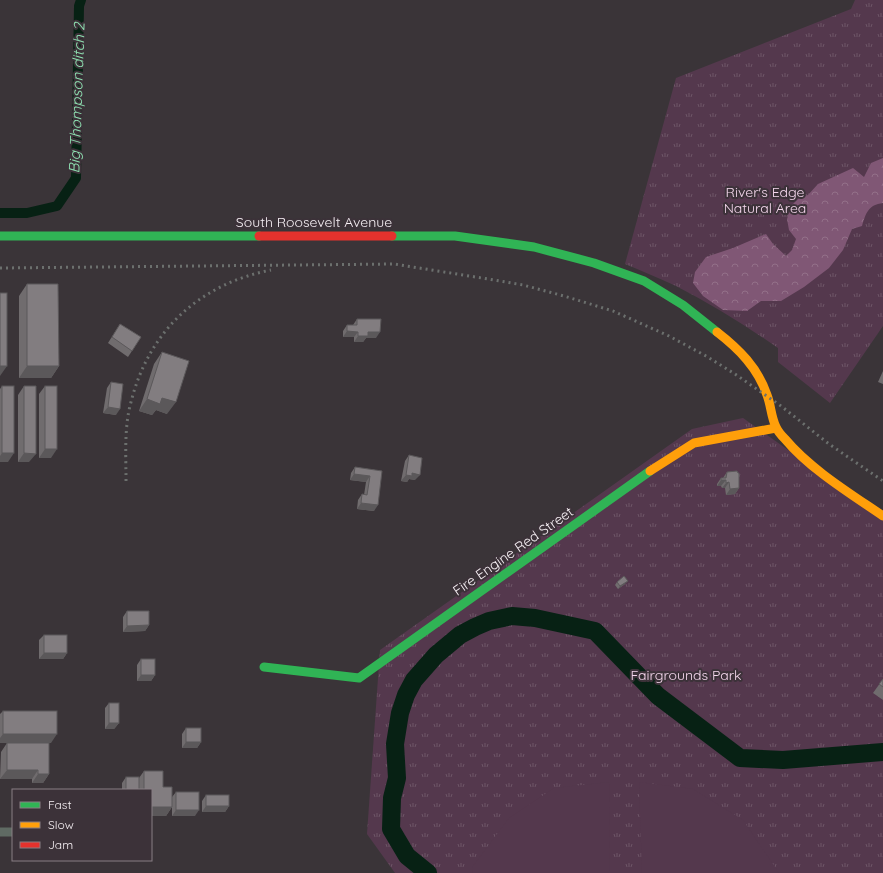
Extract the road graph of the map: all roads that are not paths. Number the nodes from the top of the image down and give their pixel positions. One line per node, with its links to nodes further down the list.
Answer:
1 (0, 236): 2 (street, South Roosevelt Avenue)
2 (776, 428): 3 (street); 4 (street, Fire Engine Red Street)
3 (883, 516)
4 (264, 667)
5 (0, 832): 6 (street)
6 (12, 832)

